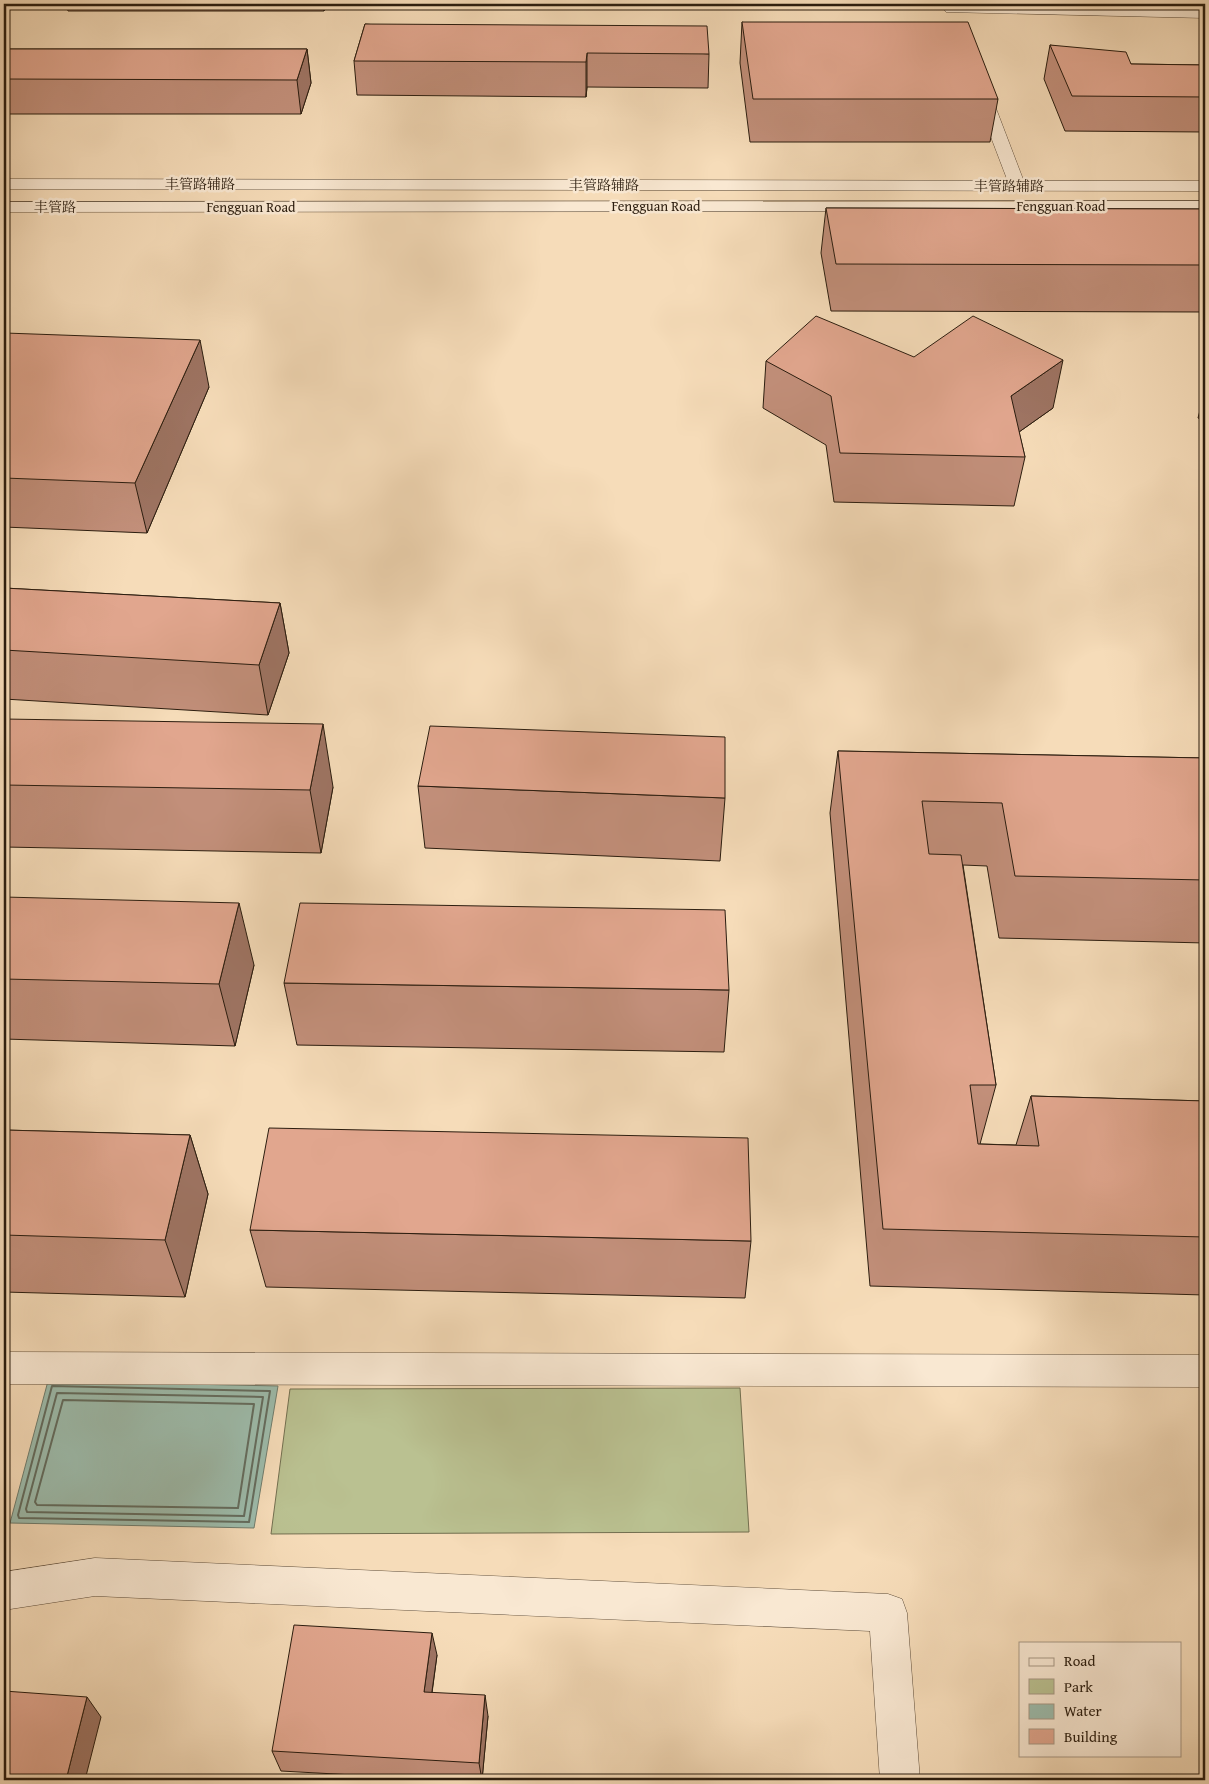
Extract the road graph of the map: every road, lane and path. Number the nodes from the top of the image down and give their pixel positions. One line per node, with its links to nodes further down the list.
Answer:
1 (950, 6): 2 (street); 3 (street)
2 (1205, 14)
3 (958, 27)
4 (974, 72): 6 (street)
5 (6, 184): 6 (street, 丰管路辅路); 10 (street)
6 (1018, 186): 7 (street, 丰管路辅路)
7 (1205, 186)
8 (1205, 206): 10 (street, Fengguan Road)
9 (4, 207): 10 (street, 丰管路)
10 (106, 207)
11 (4, 1368): 12 (street)
12 (1205, 1371)
13 (4, 1591): 14 (street)
14 (900, 1780)

